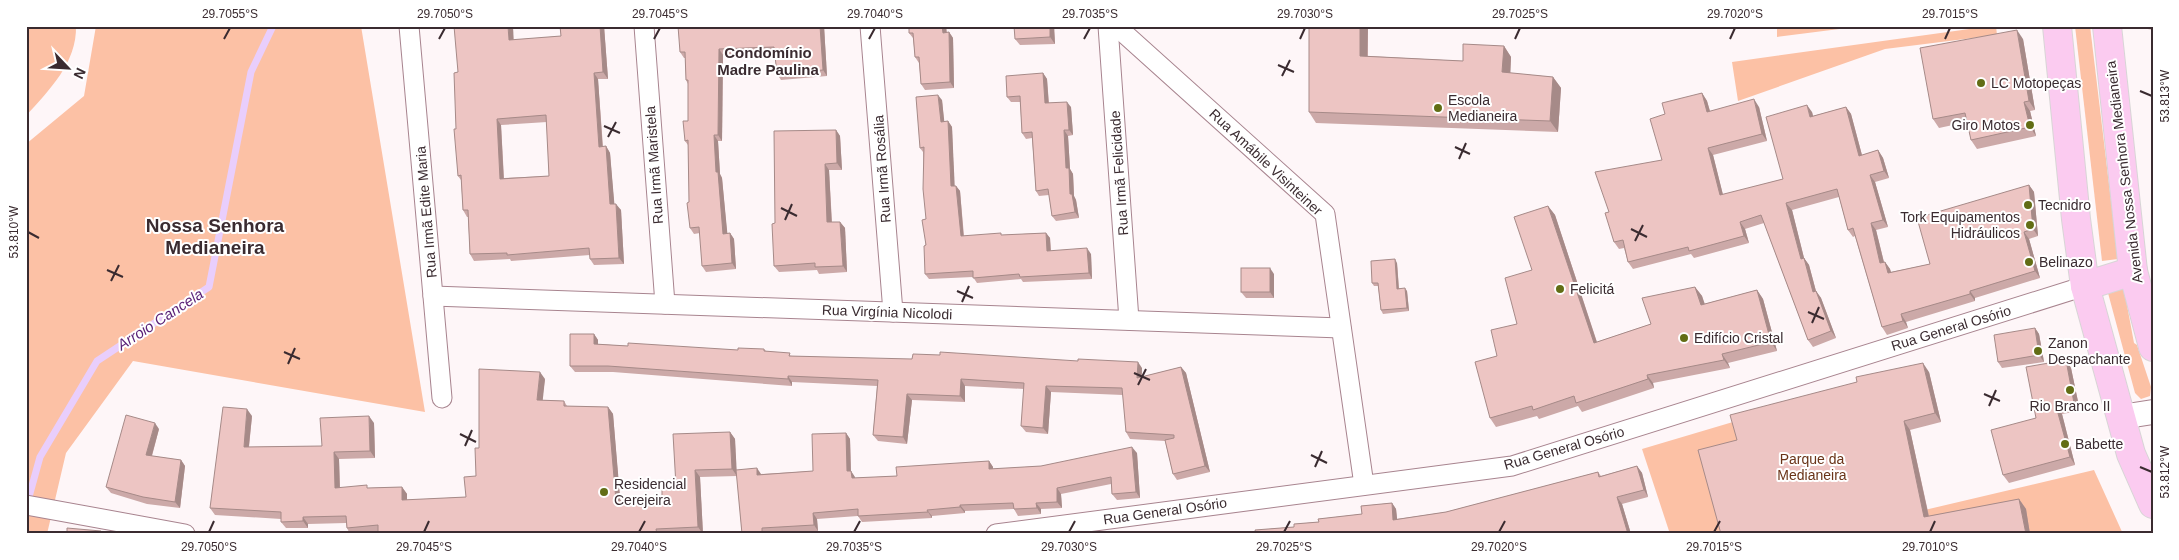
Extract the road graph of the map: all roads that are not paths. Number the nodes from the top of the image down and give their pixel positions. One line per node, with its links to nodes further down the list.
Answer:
1 (409, 26): 10 (street, Rua Irmã Edite Maria)
2 (644, 26): 11 (street, Rua Irmã Maristela)
3 (870, 26): 12 (street, Rua Irmã Rosália)
4 (1108, 26): 13 (street, Rua Irmã Felicidade)
5 (1116, 26): 14 (street, Rua Amábile Visinteiner)
6 (2057, 26): 9 (main road)
7 (2107, 26): 8 (main road, Avenida Nossa Senhora Medianeira)
8 (2134, 270): 9 (main road); 15 (main road, Avenida Nossa Senhora Medianeira)
9 (2085, 286): 18 (main road); 19 (street, Rua General Osório)
10 (433, 296): 11 (street, Rua Virgínia Nicolodi); 16 (street, Rua Irmã Edite Maria)
11 (664, 304): 12 (street, Rua Virgínia Nicolodi)
12 (893, 312): 13 (street, Rua Virgínia Nicolodi)
13 (1129, 320): 14 (street, Rua Virgínia Nicolodi)
14 (1341, 328): 19 (street, Rua Amábile Visinteiner)
15 (2153, 347)
16 (442, 398)
17 (2153, 412): 18 (street)
18 (2121, 417): 20 (main road)
19 (1364, 486): 24 (street, Rua General Osório)
20 (2153, 504)
21 (35, 507): 22 (street)
22 (128, 529): 23 (street)
23 (185, 534)
24 (996, 534)

